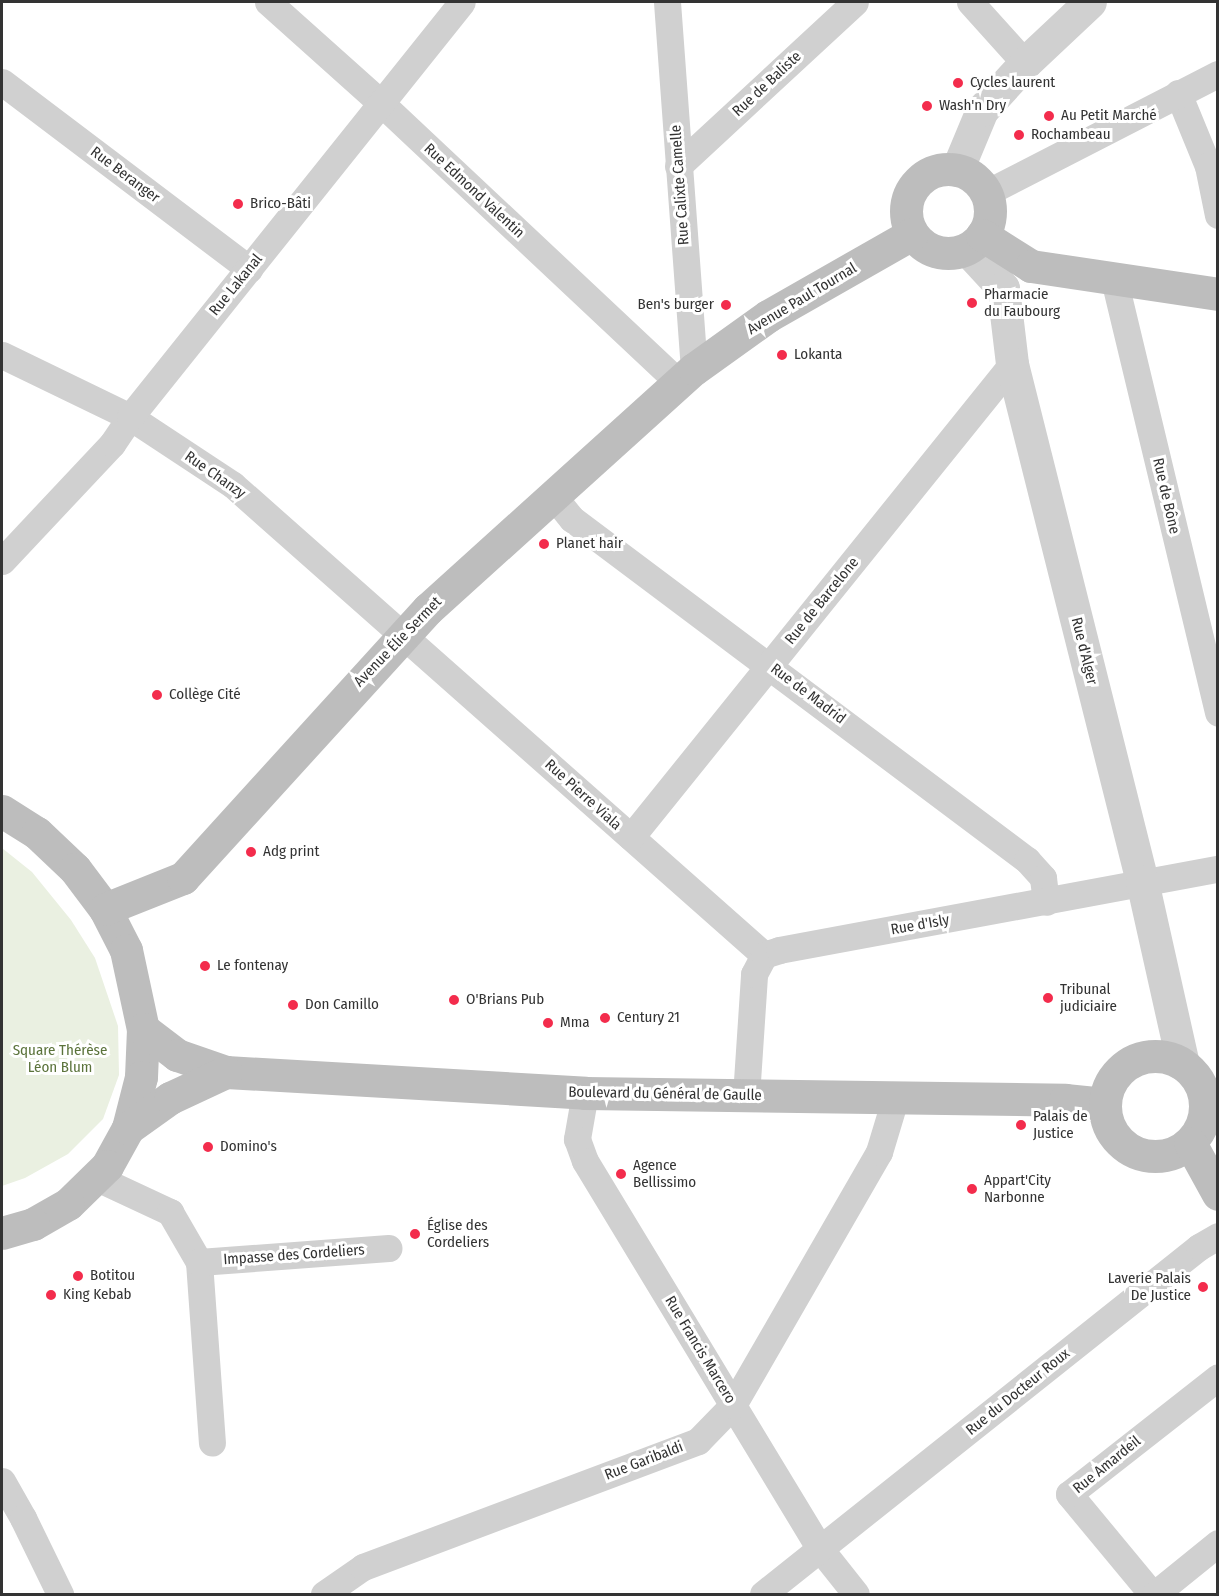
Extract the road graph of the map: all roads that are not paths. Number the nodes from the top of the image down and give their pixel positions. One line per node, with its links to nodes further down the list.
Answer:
1 (268, 2): 11 (street, Rue Edmond Valentin)
2 (462, 2): 11 (street, Rue Lakanal)
3 (668, 2): 13 (street, Rue Calixte Camelle)
4 (855, 2): 13 (street, Rue de Baliste)
5 (970, 2): 7 (street)
6 (1090, 2): 7 (street)
7 (1025, 63): 14 (street)
8 (1218, 74): 10 (street)
9 (2, 82): 19 (street, Rue Beranger)
10 (1178, 93): 12 (street); 15 (street)
11 (381, 103): 19 (street, Rue Lakanal); 24 (street, Rue Edmond Valentin)
12 (1213, 165): 16 (street)
13 (678, 166): 24 (street, Rue Calixte Camelle)
14 (957, 170): 15 (main road); 17 (main road)
15 (986, 193): 18 (main road)
16 (1218, 215)
17 (912, 234): 18 (main road); 24 (main road, Avenue Paul Tournal)
18 (975, 242): 20 (main road); 23 (street, Rue d'Alger)
19 (249, 269): 25 (street, Rue Lakanal)
20 (1114, 279): 21 (main road); 30 (street, Rue de Bône)
21 (1218, 294)
22 (2, 355): 25 (street, Rue Chanzy)
23 (1012, 364): 29 (street, Rue de Barcelone); 34 (street, Rue d'Alger)
24 (686, 375): 26 (main road, Avenue Élie Sermet)
25 (130, 417): 27 (street, Rue Lakanal); 28 (street, Rue Chanzy)
26 (554, 497): 28 (main road, Avenue Élie Sermet); 29 (street, Rue de Madrid)
27 (2, 561)
28 (403, 633): 32 (street, Rue Pierre Viala); 36 (main road, Avenue Élie Sermet)
29 (770, 666): 32 (street, Rue de Barcelone); 35 (street, Rue de Madrid)
30 (1218, 713)
31 (4, 805): 36 (main road)
32 (631, 837): 37 (street, Rue Pierre Viala)
33 (1218, 869): 34 (street, Rue d'Isly)
34 (1142, 882): 35 (street, Rue d'Isly); 39 (street, Rue d'Alger)
35 (1046, 902): 37 (street, Rue d'Isly)
36 (105, 909): 38 (main road)
37 (764, 955): 42 (street)
38 (143, 1029): 40 (main road, Boulevard du Général de Gaulle); 45 (main road)
39 (1198, 1067): 44 (main road); 46 (main road)
40 (226, 1072): 41 (main road, Boulevard du Général de Gaulle); 45 (main road, Boulevard du Général de Gaulle)
41 (585, 1094): 42 (main road, Boulevard du Général de Gaulle); 54 (street, Rue Francis Marcero)
42 (746, 1096): 43 (main road, Boulevard du Général de Gaulle)
43 (895, 1099): 44 (main road, Boulevard du Général de Gaulle); 54 (street, Rue Garibaldi)
44 (1105, 1104): 46 (main road)
45 (128, 1128): 47 (main road)
46 (1190, 1143): 48 (main road)
47 (97, 1178): 49 (main road); 52 (street)
48 (1218, 1194)
49 (3, 1234)
50 (1218, 1236): 58 (street, Rue du Docteur Roux)
51 (388, 1248): 52 (street, Impasse des Cordeliers)
52 (199, 1262): 55 (street)
53 (1218, 1377): 63 (street, Rue Amardeil)
54 (734, 1405): 58 (street, Rue Francis Marcero); 60 (street, Rue Garibaldi)
55 (212, 1443)
56 (2, 1481): 59 (street)
57 (1218, 1543): 63 (street)
58 (821, 1550): 61 (street, Rue du Docteur Roux); 62 (street, Rue Francis Marcero)
59 (60, 1594)
60 (324, 1594)
61 (763, 1594)
62 (856, 1594)
63 (1154, 1594)

